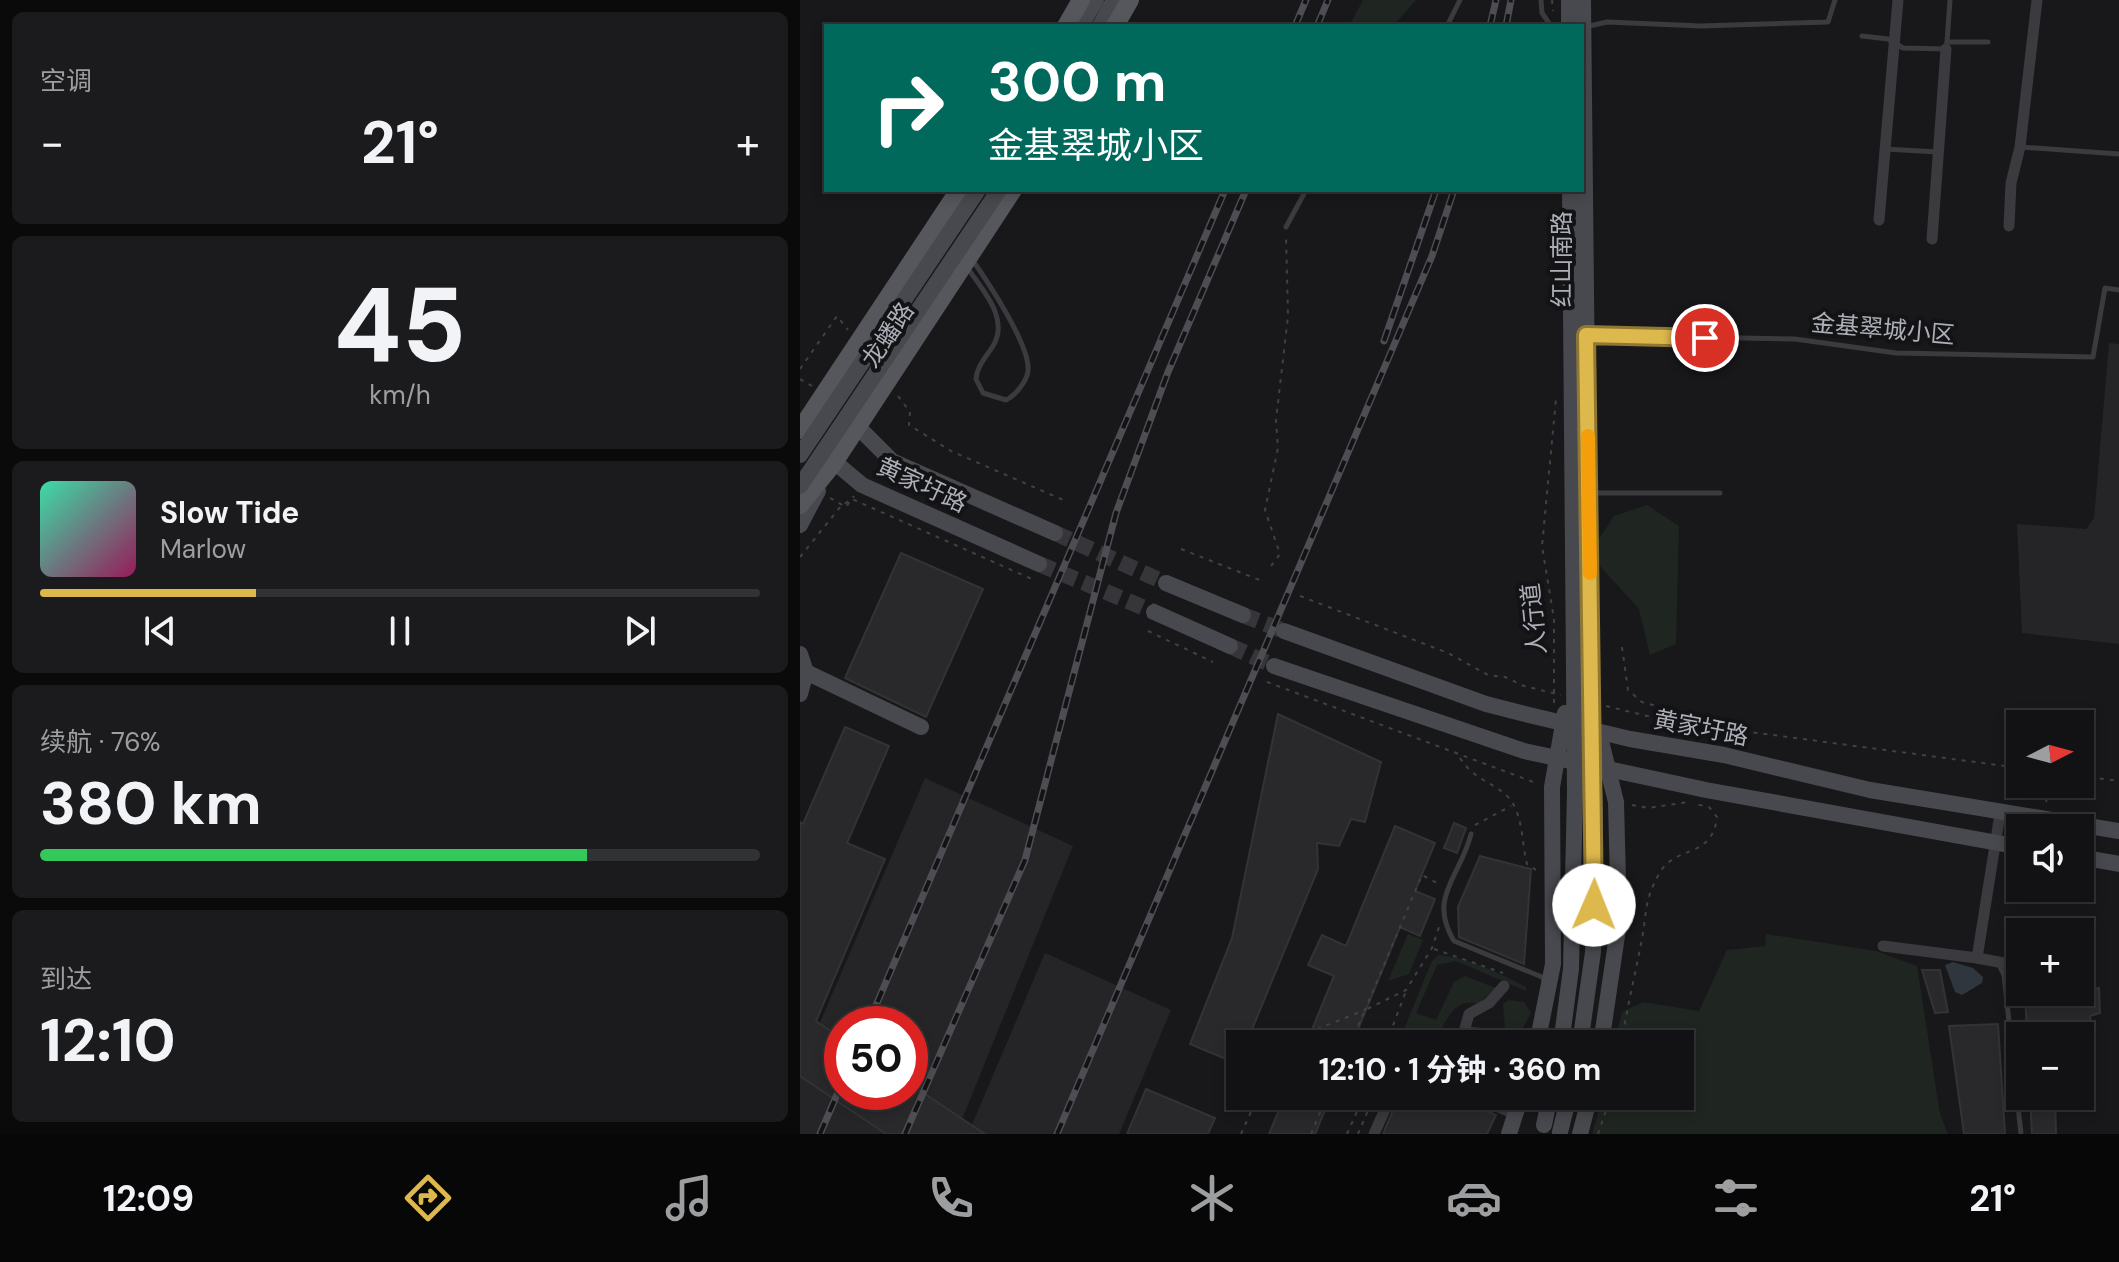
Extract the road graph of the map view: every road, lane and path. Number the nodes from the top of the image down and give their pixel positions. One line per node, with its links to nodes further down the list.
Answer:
1 (1081, 0): 13 (main road)
2 (1096, 0): 14 (main road)
3 (1114, 0): 15 (main road)
4 (1130, 0): 16 (main road)
5 (1460, 0): 17 (lane)
6 (1541, 0): 18 (lane)
7 (1569, 0): 19 (main road, 红山南路)
8 (1583, 0): 20 (main road, 红山南路)
9 (1835, 0): 21 (lane)
10 (1898, 0): 26 (street)
11 (1950, 0): 24 (lane)
12 (2037, 0): 25 (street)
13 (1067, 24)
14 (1082, 24)
15 (1101, 24)
16 (1116, 24)
17 (1448, 24)
18 (1550, 24)
19 (1577, 24)
20 (1579, 24)
21 (1584, 26)
22 (1862, 36): 24 (lane)
23 (1988, 42): 24 (lane)
24 (1947, 46): 27 (street)
25 (2020, 147): 28 (lane); 37 (street)
26 (1885, 149): 27 (lane); 36 (street)
27 (1939, 152): 39 (street)
28 (2119, 154)
29 (958, 192): 43 (main road, 龙蟠路)
30 (977, 192): 50 (main road, 龙蟠路, bridge)
31 (998, 192): 52 (main road, 龙蟠路, bridge)
32 (1012, 192): 40 (main road, 龙蟠路)
33 (1305, 192): 38 (lane)
34 (1570, 192): 76 (main road, 红山南路)
35 (1582, 192): 42 (main road, 红山南路)
36 (1879, 220)
37 (2009, 226)
38 (1286, 227): 61 (path)
39 (1932, 239)
40 (967, 259): 40 (lane); 45 (main road, 龙蟠路)
41 (2119, 290): 42 (lane, 金基翠城小区)
42 (1586, 335): 53 (main road, 红山南路)
43 (857, 342): 44 (path); 46 (main road, 龙蟠路)
44 (800, 369)
45 (886, 380): 48 (main road, 龙蟠路); 55 (path)
46 (822, 396): 48 (main road, 黄家圩路); 49 (main road, 龙蟠路)
47 (1556, 400): 78 (path, 人行道)
48 (858, 425): 51 (main road, 龙蟠路); 58 (main road, 黄家圩路)
49 (801, 429): 51 (main road, 黄家圩路)
50 (800, 455)
51 (833, 464): 56 (main road, 龙蟠路); 57 (main road); 62 (main road, 黄家圩路)
52 (800, 486)
53 (1590, 493): 54 (lane); 79 (main road, 红山南路)
54 (1720, 493)
55 (1068, 502)
56 (800, 505)
57 (800, 525)
58 (1055, 533)
59 (1181, 549): 63 (path)
60 (800, 557): 62 (path)
61 (1271, 566)
62 (1037, 572)
63 (1262, 581)
64 (1166, 583): 67 (main road)
65 (1300, 596): 78 (path)
66 (1154, 612): 70 (main road)
67 (1243, 615)
68 (1148, 631): 73 (path)
69 (1284, 631): 81 (main road, 黄家圩路)
70 (1230, 646)
71 (1622, 647): 80 (path)
72 (800, 654): 75 (main road)
73 (1213, 662)
74 (1274, 666): 85 (main road)
75 (806, 672): 77 (main road); 82 (main road)
76 (1571, 676): 78 (main road); 81 (main road, 红山南路)
77 (800, 694)
78 (1561, 695): 81 (main road); 81 (path, 人行道)
79 (1591, 704): 83 (main road, 红山南路); 87 (path)
80 (1670, 710)
81 (1563, 723): 83 (main road, 黄家圩路); 85 (main road, 红山南路)
82 (921, 727)
83 (1595, 730): 86 (main road); 91 (main road, 黄家圩路)
84 (1459, 757): 98 (path)
85 (1566, 758): 86 (main road); 107 (main road); 115 (main road, 红山南路)
86 (1601, 766): 94 (main road); 116 (main road); 117 (main road)
87 (2006, 766)
88 (2094, 778): 89 (path)
89 (2119, 781)
90 (1512, 805): 93 (path)
91 (2000, 814): 92 (main road, 黄家圩路); 94 (street)
92 (2119, 831)
93 (1471, 834): 99 (lane)
94 (1994, 842): 95 (main road); 103 (street)
95 (2006, 844)
96 (2094, 860): 97 (main road)
97 (2119, 864)
98 (1541, 875)
99 (1448, 888): 100 (lane); 109 (path)
100 (1443, 920): 102 (path); 107 (lane)
101 (1883, 946): 103 (street)
102 (1432, 948): 106 (path); 108 (path)
103 (1977, 958): 104 (street)
104 (2006, 963)
105 (1998, 964): 138 (lane)
106 (1504, 980): 113 (street)
107 (1549, 987): 114 (main road)
108 (1406, 990): 109 (path); 112 (path)
109 (1365, 1010): 110 (path); 111 (path)
110 (1315, 1030)
111 (1356, 1030)
112 (1391, 1030)
113 (1465, 1030)
114 (1540, 1030)
115 (1563, 1030)
116 (1582, 1030)
117 (1603, 1030)
118 (1252, 1110): 130 (path)
119 (1321, 1110): 131 (path)
120 (1358, 1110): 132 (path)
121 (1368, 1110): 133 (path)
122 (1385, 1110): 134 (street)
123 (1505, 1110): 129 (street)
124 (1516, 1110): 129 (main road)
125 (1551, 1110): 126 (main road)
126 (1562, 1110)
127 (1586, 1110): 136 (main road)
128 (1606, 1110): 137 (path)
129 (1515, 1114): 135 (main road)
130 (1241, 1134)
131 (1311, 1134)
132 (1347, 1134)
133 (1358, 1134)
134 (1374, 1134)
135 (1509, 1134)
136 (1580, 1134)
137 (1598, 1134)
138 (2021, 1134)

